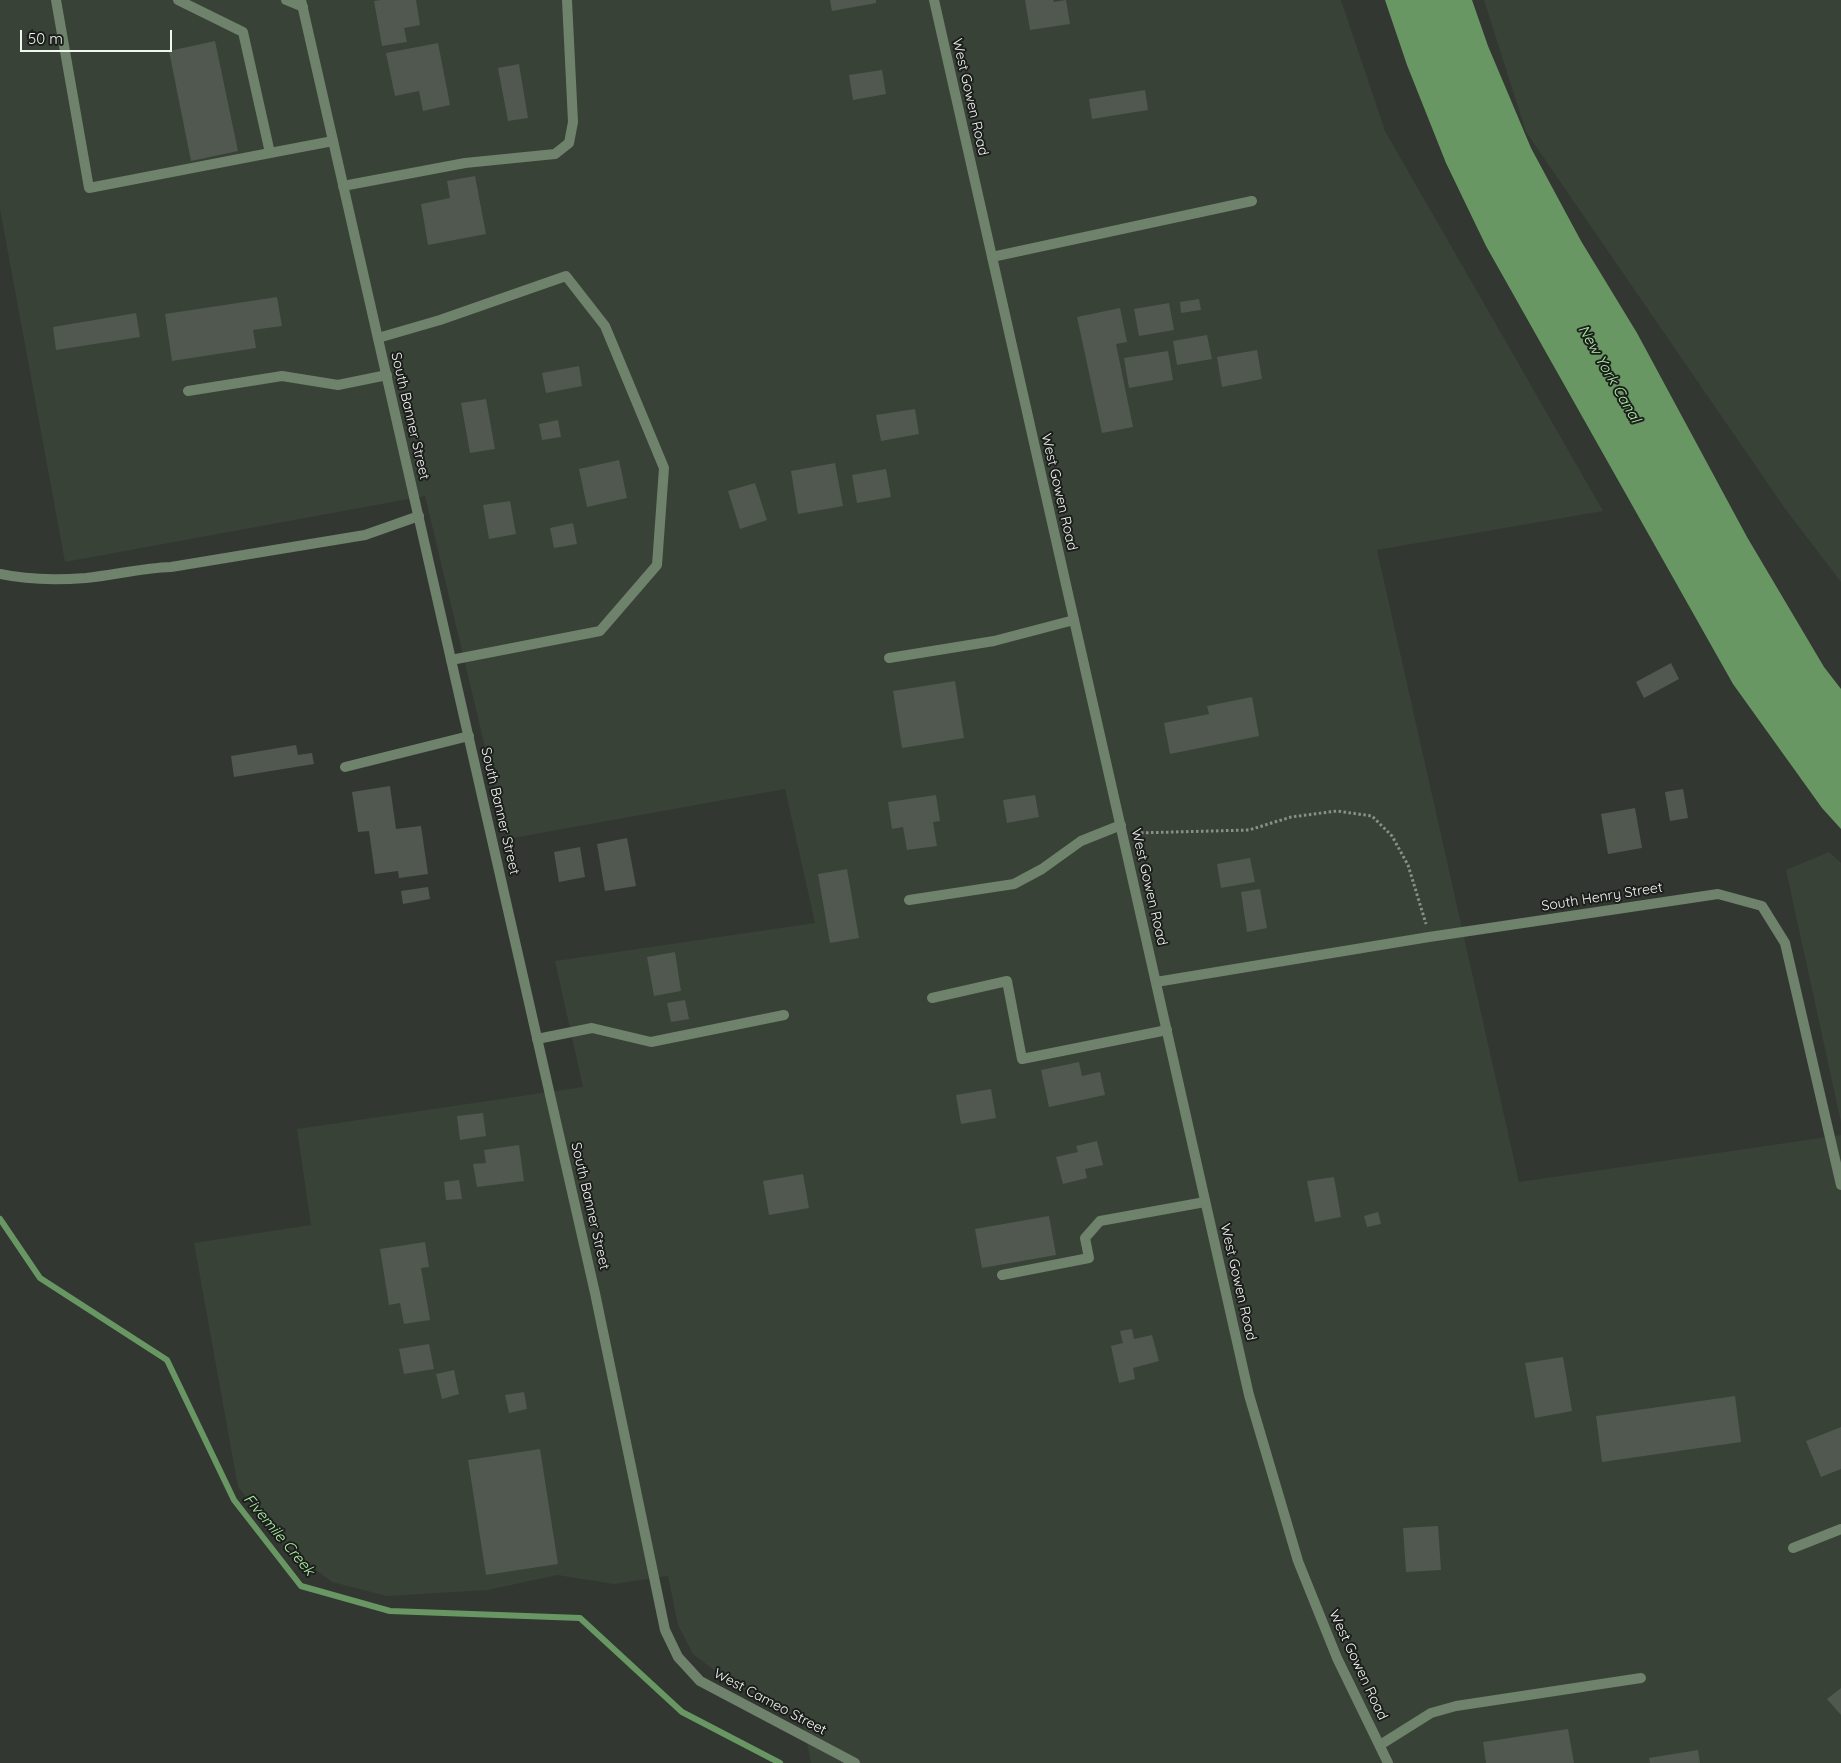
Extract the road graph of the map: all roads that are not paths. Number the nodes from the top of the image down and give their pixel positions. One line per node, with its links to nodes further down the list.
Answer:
1 (56, 0): 8 (street)
2 (178, 0): 8 (street)
3 (286, 0): 6 (street)
4 (567, 0): 9 (street)
5 (934, 0): 11 (street, West Gowen Road)
6 (302, 3): 7 (street, South Banner Street)
7 (333, 141): 8 (street); 9 (street, South Banner Street)
8 (270, 154)
9 (343, 186): 12 (street, South Banner Street)
10 (1252, 201): 11 (street)
11 (992, 257): 17 (street, West Gowen Road)
12 (378, 338): 13 (street, South Banner Street); 19 (street)
13 (387, 375): 14 (street); 15 (street, South Banner Street)
14 (188, 391)
15 (419, 516): 16 (street); 19 (street, South Banner Street)
16 (0, 574)
17 (1074, 620): 18 (street); 22 (street, West Gowen Road)
18 (889, 658)
19 (452, 660): 20 (street, South Banner Street)
20 (469, 736): 21 (street); 28 (street, South Banner Street)
21 (345, 767)
22 (1122, 829): 23 (street); 24 (street, West Gowen Road)
23 (909, 900)
24 (1156, 982): 27 (street, West Gowen Road); 29 (street, South Henry Street)
25 (932, 998): 27 (street)
26 (784, 1015): 28 (street)
27 (1167, 1030): 30 (street, West Gowen Road)
28 (538, 1038): 34 (street, South Banner Street)
29 (1841, 1185)
30 (1205, 1202): 31 (street); 36 (street, West Gowen Road)
31 (1002, 1275)
32 (1841, 1529): 33 (street)
33 (1793, 1548)
34 (665, 1630): 37 (street, West Cameo Street)
35 (1641, 1678): 36 (street)
36 (1380, 1745): 38 (street, West Gowen Road)
37 (855, 1763)
38 (1387, 1763)

